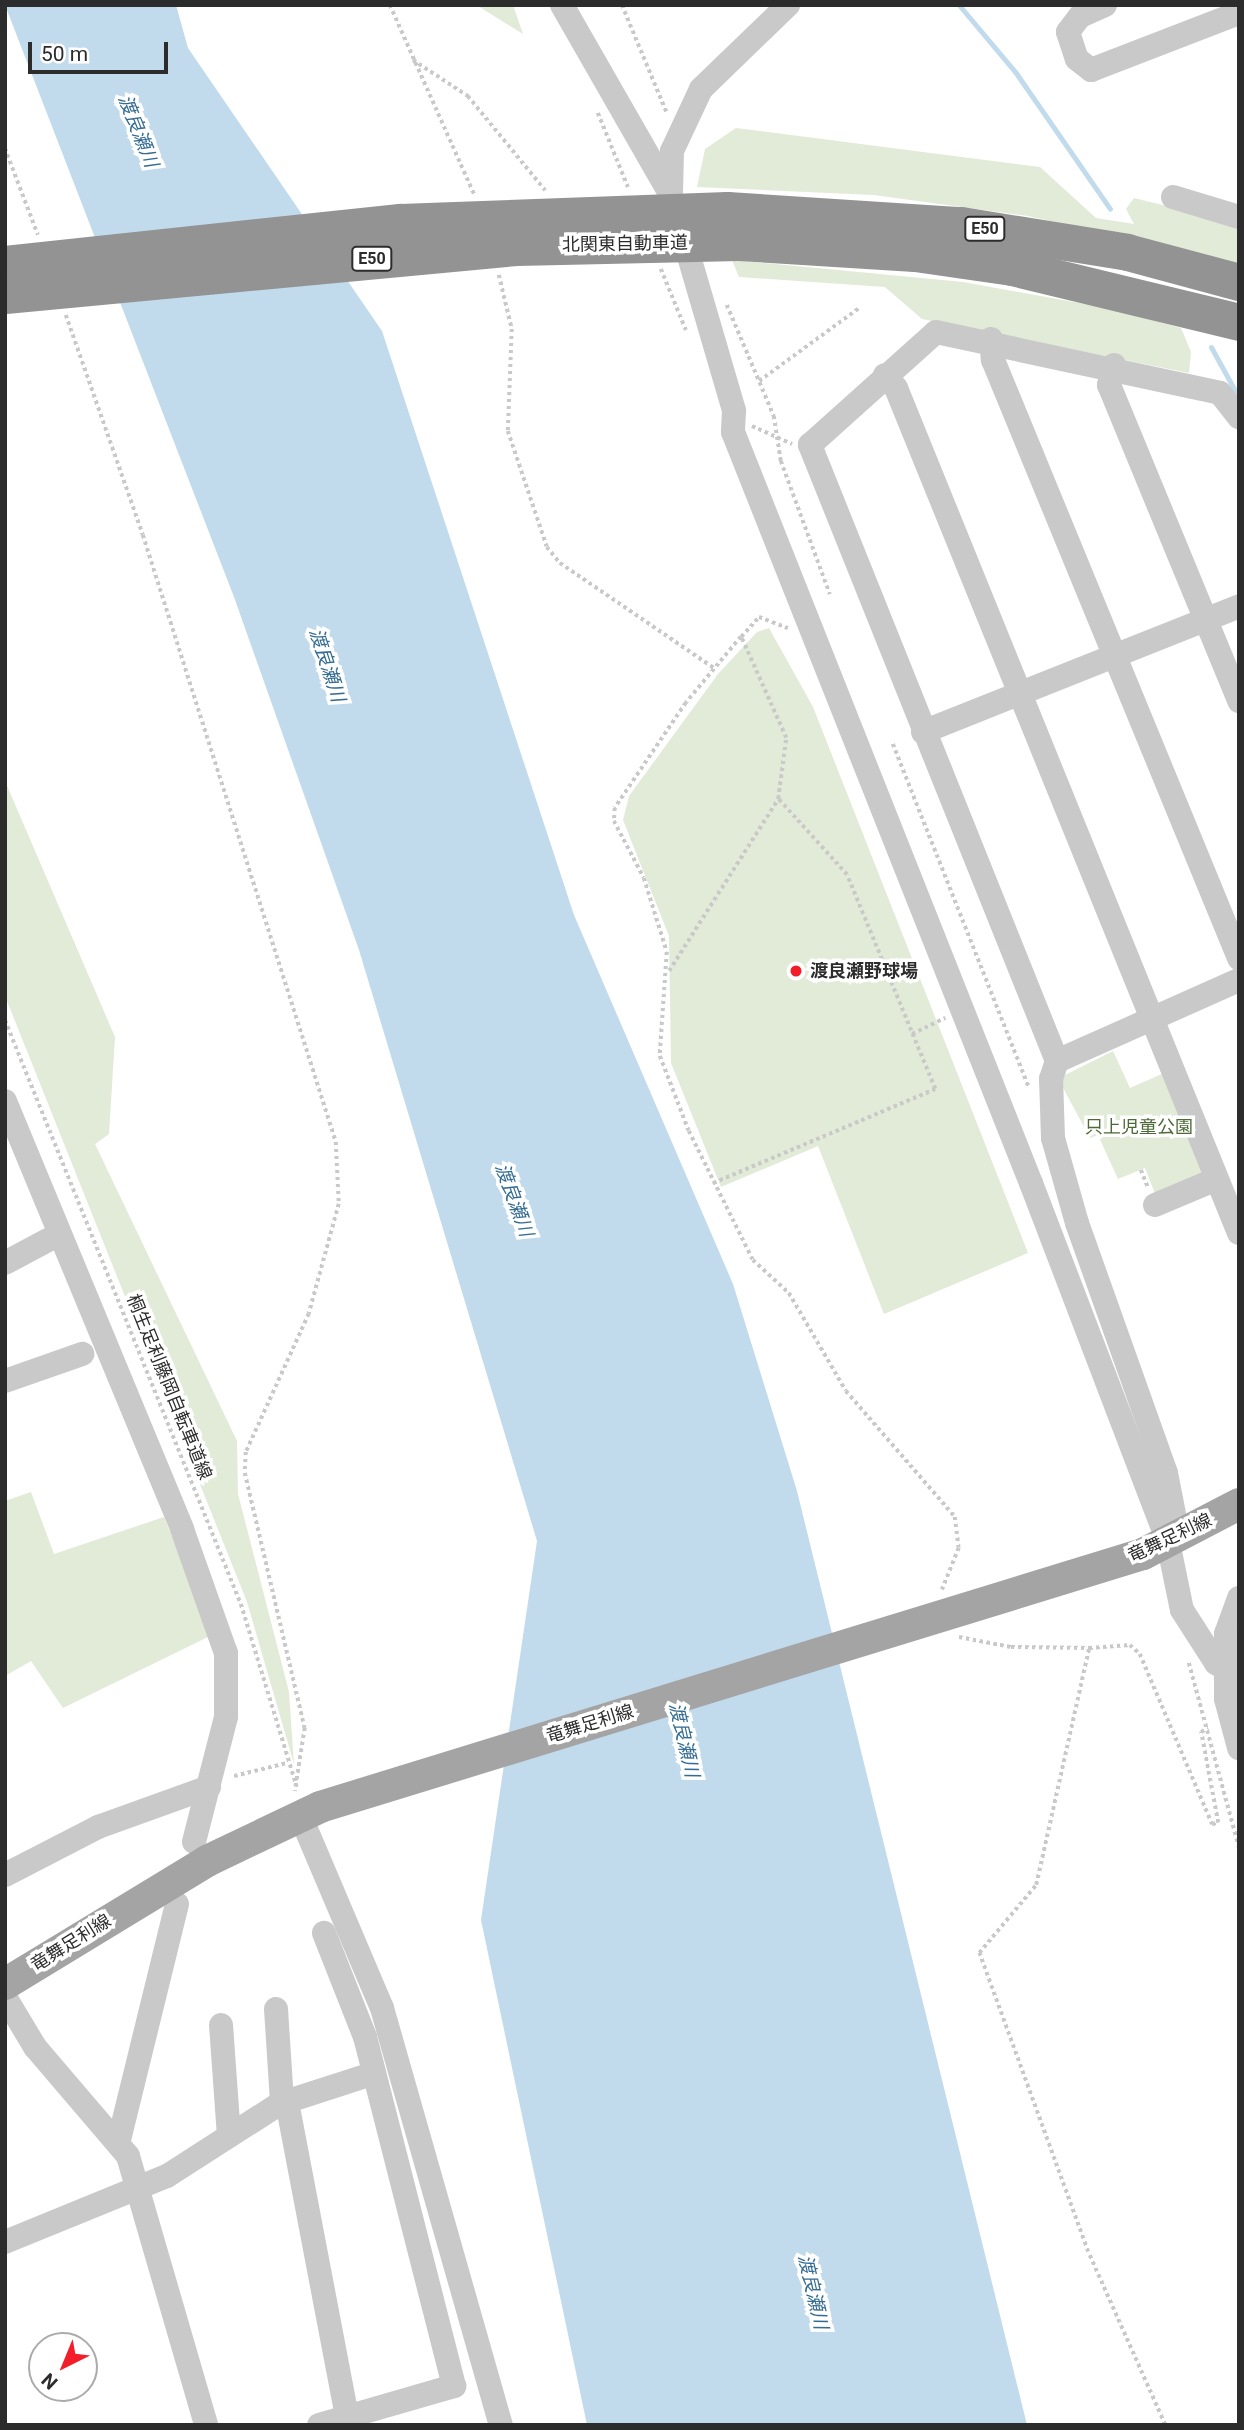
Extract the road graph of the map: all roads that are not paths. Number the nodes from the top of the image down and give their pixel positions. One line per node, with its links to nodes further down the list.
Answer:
1 (562, 5): 5 (street)
2 (788, 5): 5 (street)
3 (1105, 5): 4 (street)
4 (1239, 13)
5 (671, 195): 36 (street)
6 (1173, 197): 7 (street)
7 (1239, 217)
8 (733, 226): 9 (highway, 北関東自動車道 / E50, bridge); 10 (highway, 北関東自動車道 / E50); 11 (highway, 北関東自動車道 / E50, bridge); 12 (highway, 北関東自動車道 / E50)
9 (5, 264)
10 (1239, 282)
11 (5, 295)
12 (1239, 321)
13 (991, 339): 14 (street); 15 (street); 19 (street)
14 (1114, 365): 16 (street); 18 (street)
15 (885, 375): 20 (street); 22 (street)
16 (1239, 417)
17 (1239, 606): 18 (street)
18 (1205, 619): 19 (street); 21 (street)
19 (1115, 656): 20 (street); 23 (street)
20 (1021, 694): 22 (street); 25 (street)
21 (1239, 701)
22 (923, 732): 26 (street)
23 (1239, 958)
24 (1239, 980): 25 (street)
25 (1152, 1019): 26 (street); 28 (street)
26 (1057, 1061): 36 (street)
27 (5, 1101): 40 (street)
28 (1217, 1179): 29 (street); 30 (street)
29 (1155, 1205)
30 (1239, 1233)
31 (48, 1240): 32 (street)
32 (5, 1263)
33 (82, 1354): 34 (street)
34 (5, 1381)
35 (1239, 1504): 36 (main road, 竜舞足利線)
36 (1155, 1548): 38 (street); 41 (main road, 竜舞足利線, bridge)
37 (1239, 1598): 38 (street)
38 (1233, 1676): 39 (street)
39 (1239, 1748)
40 (217, 1782): 42 (street); 43 (street)
41 (310, 1811): 46 (main road, 竜舞足利線); 59 (street)
42 (196, 1833)
43 (5, 1875)
44 (175, 1912): 53 (street)
45 (324, 1933): 50 (street)
46 (5, 1984)
47 (5, 1997): 53 (street)
48 (276, 2008): 51 (street)
49 (221, 2025): 52 (street)
50 (372, 2074): 51 (street); 56 (street)
51 (284, 2103): 52 (street); 56 (street)
52 (229, 2136): 54 (street)
53 (119, 2140): 54 (street)
54 (139, 2188): 55 (street); 57 (street)
55 (5, 2242)
56 (347, 2417): 58 (street)
57 (206, 2425)
58 (319, 2425)
59 (502, 2425)

